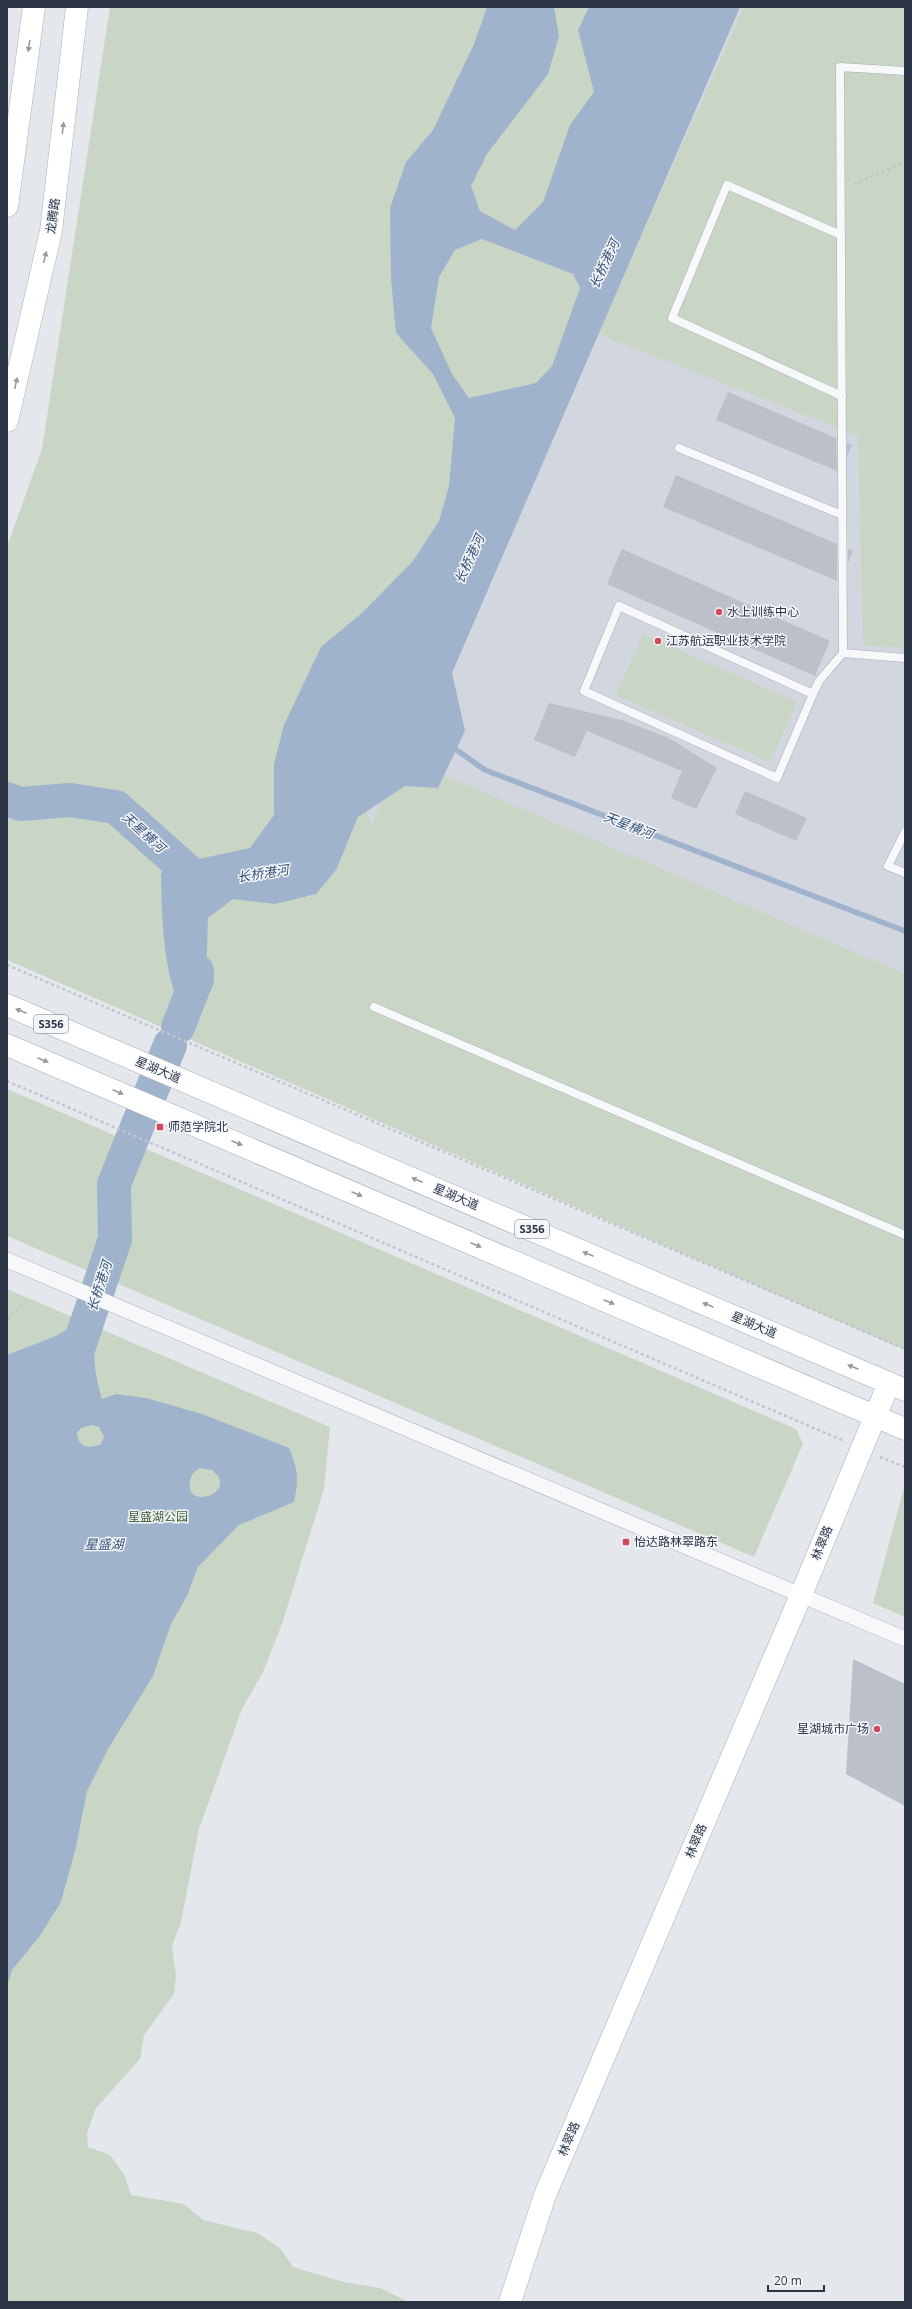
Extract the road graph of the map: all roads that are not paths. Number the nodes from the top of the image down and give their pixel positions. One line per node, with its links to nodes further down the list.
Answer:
1 (34, 7): 4 (main road, one-way to 4)
2 (77, 7): 7 (main road, 龙腾路, one-way to 2)
3 (905, 71): 5 (lane)
4 (7, 206)
5 (841, 235): 6 (lane); 6 (lane)
6 (842, 396): 9 (lane)
7 (7, 421)
8 (679, 448): 9 (lane)
9 (842, 515): 10 (lane)
10 (843, 653): 11 (lane); 12 (lane)
11 (905, 658)
12 (813, 694): 12 (lane)
13 (905, 832): 14 (lane)
14 (905, 873)
15 (7, 1005): 20 (main road, 星湖大道 / S356, one-way to 15)
16 (374, 1007): 18 (lane)
17 (7, 1045): 21 (main road, one-way to 21)
18 (905, 1235)
19 (7, 1260): 23 (street)
20 (898, 1383): 21 (main road, 林翠路)
21 (874, 1415): 22 (main road); 23 (main road, 林翠路)
22 (905, 1429)
23 (801, 1595): 24 (street); 25 (main road, 林翠路)
24 (905, 1639)
25 (510, 2302)

